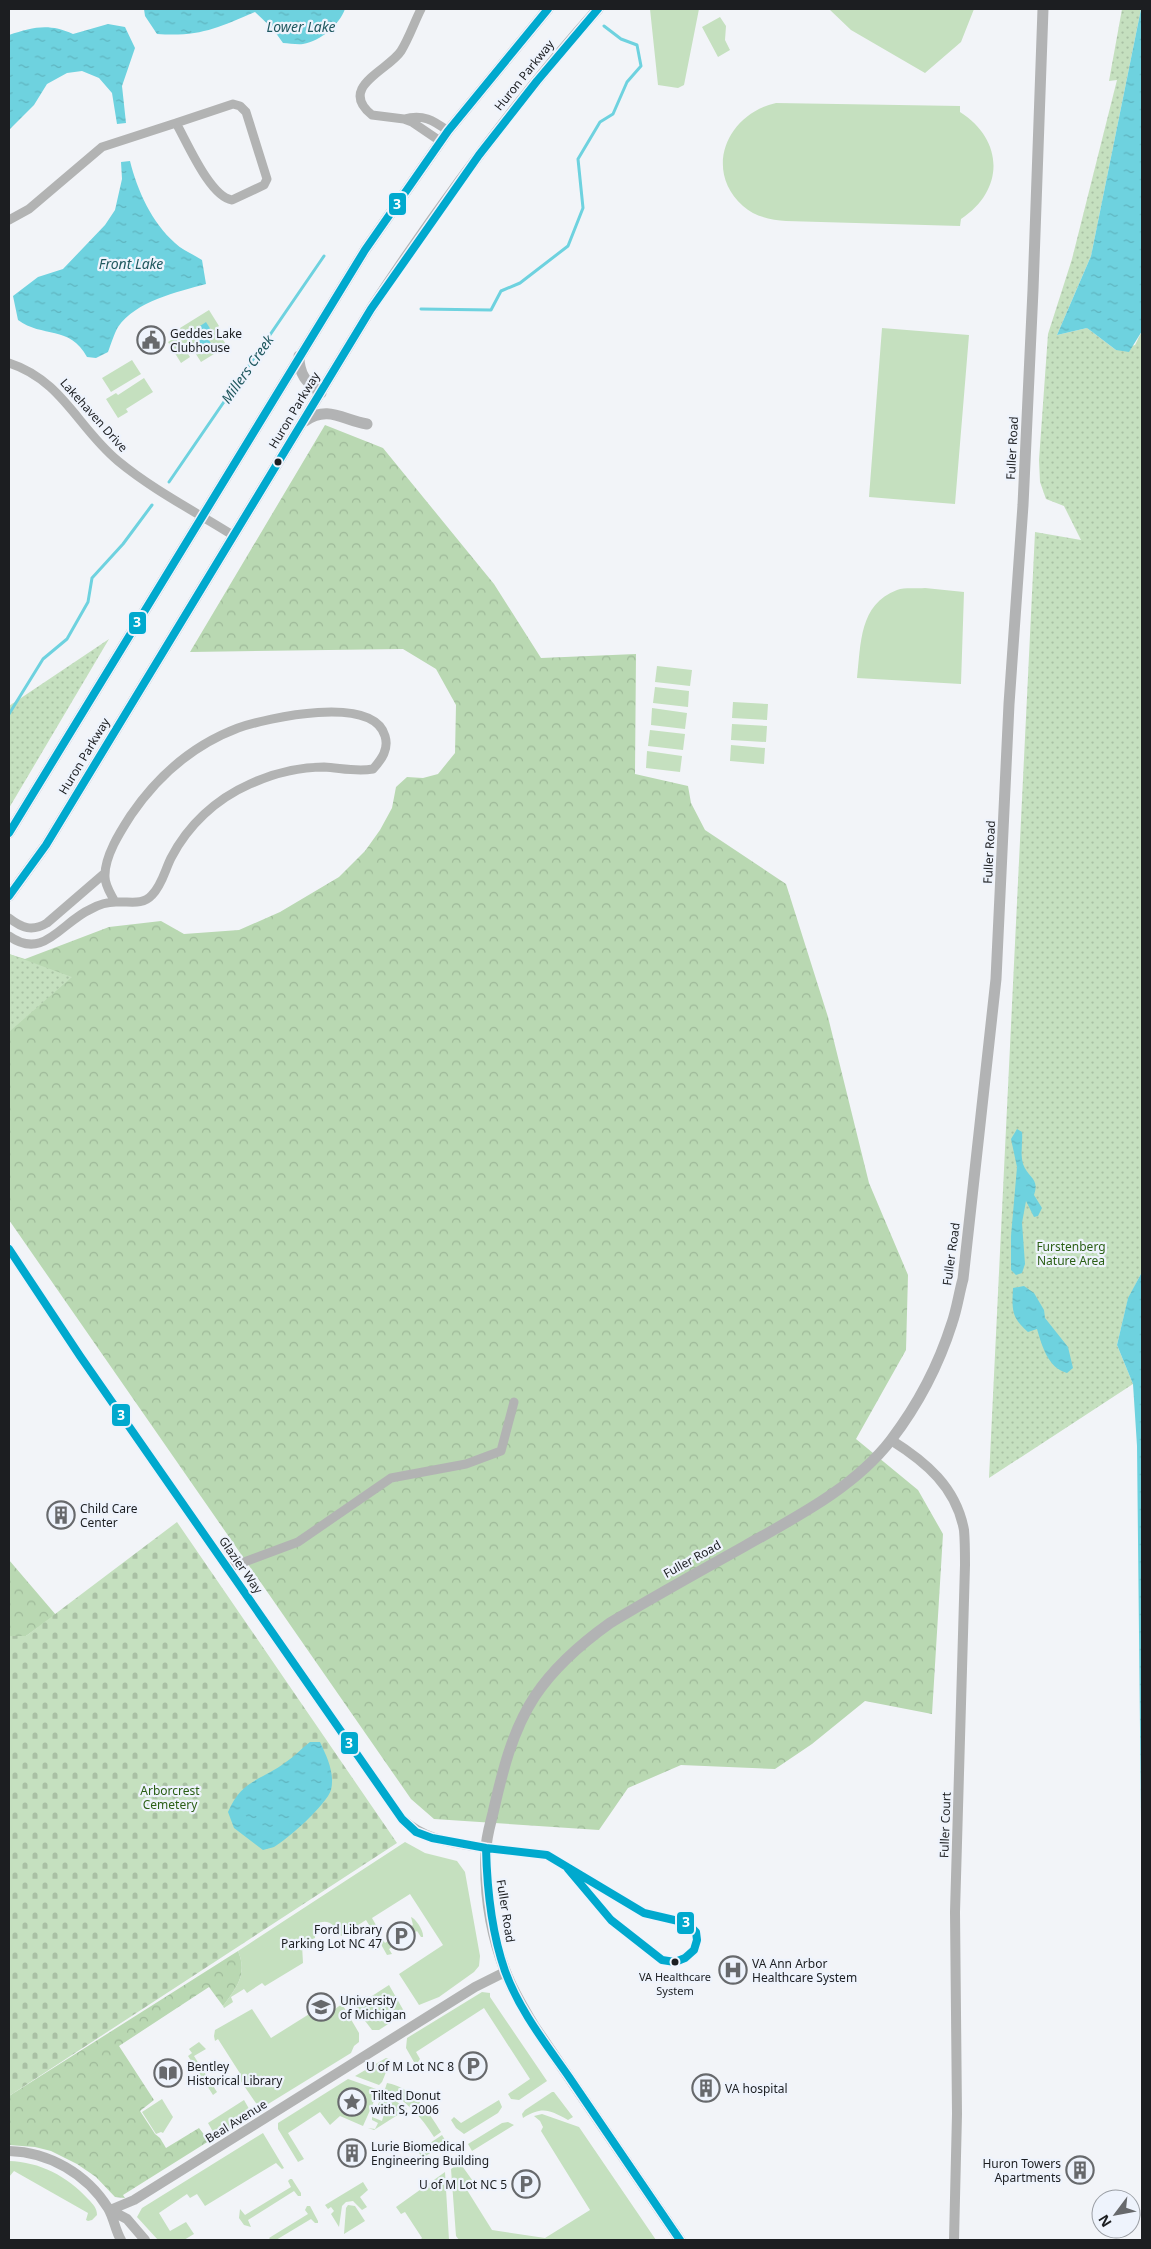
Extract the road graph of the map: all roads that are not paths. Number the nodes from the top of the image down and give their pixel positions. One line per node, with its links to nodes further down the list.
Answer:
1 (421, 9): 5 (street)
2 (548, 9): 7 (main road, Huron Parkway)
3 (598, 9): 12 (main road, Huron Parkway)
4 (1043, 9): 25 (main road, Fuller Road)
5 (404, 119): 7 (street); 8 (street)
6 (176, 124): 6 (street); 9 (street)
7 (448, 131): 8 (main road, Huron Parkway)
8 (440, 142): 10 (main road, Huron Parkway)
9 (9, 220)
10 (299, 356): 12 (main road); 15 (main road, Huron Parkway)
11 (9, 363): 15 (street, Lakehaven Drive)
12 (321, 393): 13 (main road, Huron Parkway)
13 (303, 422): 14 (main road); 16 (main road, Huron Parkway)
14 (368, 424)
15 (202, 516): 16 (street, Lakehaven Drive); 17 (main road, Huron Parkway)
16 (234, 536): 19 (main road, Huron Parkway)
17 (9, 833)
18 (105, 873): 20 (street); 20 (street); 21 (street)
19 (9, 896)
20 (115, 902): 22 (street)
21 (9, 918)
22 (9, 936)
23 (9, 1249): 26 (street, Glazier Way)
24 (514, 1402): 26 (street)
25 (891, 1440): 27 (main road, Fuller Road); 34 (street, Fuller Court)
26 (228, 1568): 27 (street, Glazier Way)
27 (486, 1848): 28 (main road, Fuller Road)
28 (506, 1972): 30 (street, Beal Avenue); 33 (main road, Fuller Road)
29 (9, 2151): 30 (street)
30 (110, 2210): 31 (street); 32 (street)
31 (121, 2240)
32 (145, 2240)
33 (680, 2240)
34 (954, 2240)

